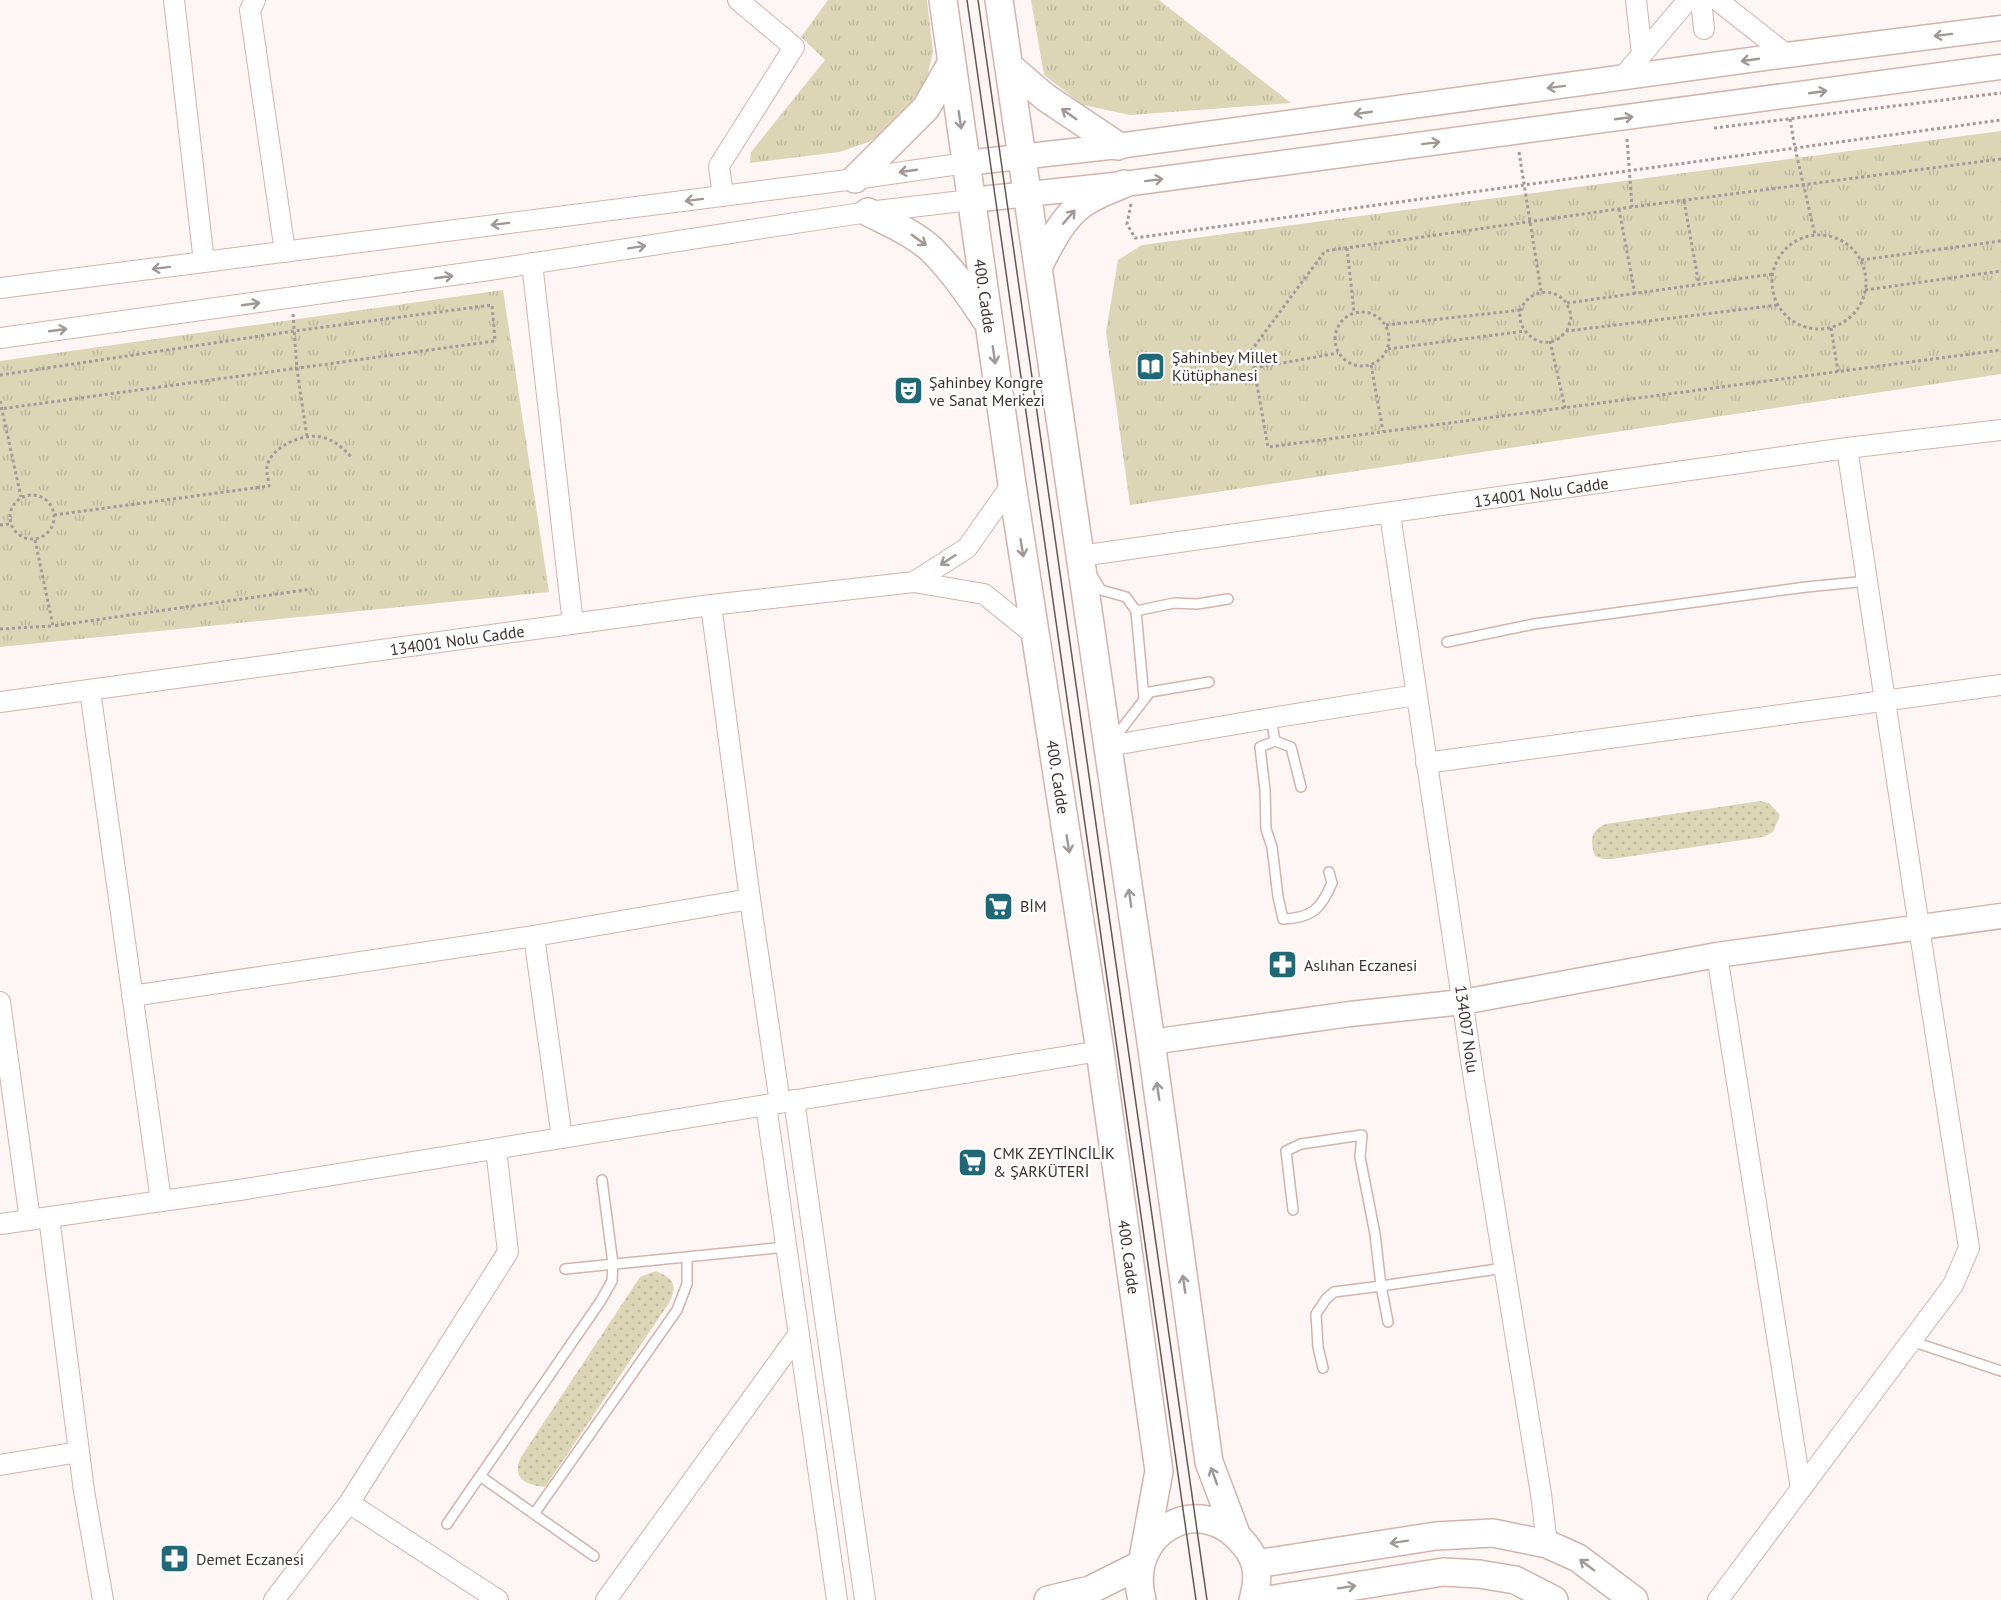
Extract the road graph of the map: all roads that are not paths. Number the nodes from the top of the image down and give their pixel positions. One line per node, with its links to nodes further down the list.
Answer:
1 (174, 0): 28 (street)
2 (255, 0): 27 (street)
3 (738, 0): 24 (street)
4 (943, 0): 14 (main road, 400. Cadde)
5 (999, 0): 15 (main road)
6 (1636, 0): 12 (street)
7 (1688, 0): 12 (street)
8 (1701, 0): 11 (street)
9 (1716, 0): 13 (street)
10 (2001, 28): 13 (street, one-way to 13)
11 (1704, 29)
12 (1642, 54): 17 (street)
13 (1787, 55): 17 (street, one-way to 17)
14 (951, 64): 20 (main road, 400. Cadde, one-way to 20); 21 (main road)
15 (1009, 66): 18 (main road, one-way to 15); 19 (main road)
16 (2001, 67): 22 (street, one-way to 16)
17 (1622, 78): 18 (street, one-way to 18)
18 (1118, 146): 19 (street)
19 (1022, 156): 20 (street); 23 (main road)
20 (966, 163): 21 (street, one-way to 21); 25 (main road, 400. Cadde)
21 (855, 179): 24 (street)
22 (1128, 191): 23 (street); 30 (main road, one-way to 22)
23 (1028, 194): 25 (street); 30 (main road)
24 (723, 196): 27 (street, one-way to 27)
25 (971, 200): 26 (street); 32 (main road, 400. Cadde)
26 (868, 212): 29 (street, one-way to 26); 32 (main road, one-way to 32)
27 (285, 252): 28 (street)
28 (204, 262): 31 (street, one-way to 31)
29 (532, 263): 33 (street, one-way to 29); 44 (street)
30 (1038, 267): 38 (main road)
31 (0, 288)
32 (989, 324): 36 (main road, 400. Cadde, one-way to 36)
33 (0, 338)
34 (2001, 430): 35 (street, 134001 Nolu Cadde)
35 (1847, 448): 37 (street, 134001 Nolu Cadde); 39 (street)
36 (1012, 484): 40 (street, 134001 Nolu Cadde, one-way to 40); 45 (main road, 400. Cadde, one-way to 45)
37 (1390, 514): 38 (street, 134001 Nolu Cadde); 50 (street, 134007 Nolu)
38 (1080, 556): 43 (lane); 56 (main road)
39 (1868, 581): 46 (lane); 52 (street)
40 (914, 582): 42 (street, 134001 Nolu Cadde); 45 (street, 134001 Nolu Cadde)
41 (1228, 599): 43 (lane)
42 (711, 605): 44 (street, 134001 Nolu Cadde); 60 (street)
43 (1136, 611): 51 (lane)
44 (573, 624): 49 (street, 134001 Nolu Cadde)
45 (1036, 637): 69 (main road, 400. Cadde, one-way to 69)
46 (1447, 642)
47 (1209, 682): 51 (lane)
48 (2001, 685): 52 (street)
49 (90, 690): 53 (street, 134001 Nolu Cadde); 65 (street)
50 (1416, 695): 54 (street); 57 (street, 134007 Nolu)
51 (1144, 698): 56 (lane)
52 (1886, 700): 57 (street); 62 (street)
53 (0, 702)
54 (1270, 718): 55 (lane); 56 (street)
55 (1275, 741): 58 (lane); 59 (lane)
56 (1108, 746): 68 (main road, one-way to 56)
57 (1426, 763): 67 (street, 134007 Nolu)
58 (1301, 787)
59 (1329, 872)
60 (750, 899): 63 (street); 70 (street)
61 (2001, 916): 62 (street)
62 (1919, 927): 64 (street); 86 (street)
63 (534, 936): 65 (street); 71 (street)
64 (1717, 955): 67 (street); 92 (street)
65 (132, 996): 74 (street)
66 (0, 1002): 76 (street)
67 (1463, 1002): 68 (street); 81 (street, 134007 Nolu)
68 (1151, 1042): 96 (main road, one-way to 68)
69 (1100, 1051): 70 (street); 99 (main road, 400. Cadde)
70 (780, 1102): 71 (street); 78 (street); 106 (street)
71 (562, 1138): 72 (street)
72 (496, 1149): 74 (street); 93 (street)
73 (602, 1180): 80 (lane)
74 (161, 1201): 76 (street)
75 (1293, 1210): 83 (lane)
76 (40, 1219): 77 (street); 89 (street)
77 (0, 1224)
78 (786, 1247): 79 (lane); 85 (street)
79 (687, 1257): 80 (lane); 94 (lane)
80 (613, 1264): 82 (lane); 91 (lane)
81 (1504, 1268): 83 (lane); 97 (street, 134007 Nolu)
82 (565, 1269)
83 (1381, 1286): 84 (lane); 87 (lane)
84 (1388, 1322)
85 (798, 1335): 104 (street); 105 (street)
86 (1911, 1341): 88 (lane); 92 (street)
87 (1323, 1368)
88 (2001, 1371)
89 (79, 1452): 90 (street); 101 (street)
90 (0, 1465)
91 (480, 1476): 94 (lane); 95 (lane)
92 (1801, 1489): 113 (street)
93 (349, 1503): 102 (street); 103 (street)
94 (534, 1514): 98 (lane)
95 (447, 1524)
96 (1234, 1531): 99 (main road); 100 (main road)
97 (1547, 1544): 100 (main road, one-way to 100); 112 (main road, one-way to 97)
98 (594, 1556)
99 (1142, 1559): 107 (main road); 108 (main road, 400. Cadde)
100 (1256, 1564): 109 (main road)
101 (104, 1600)
102 (274, 1600)
103 (498, 1600)
104 (606, 1600)
105 (837, 1600)
106 (865, 1600)
107 (1048, 1600)
108 (1142, 1600)
109 (1253, 1600)
110 (1269, 1600): 111 (main road, one-way to 111)
111 (1554, 1600)
112 (1634, 1600)
113 (1718, 1600)

